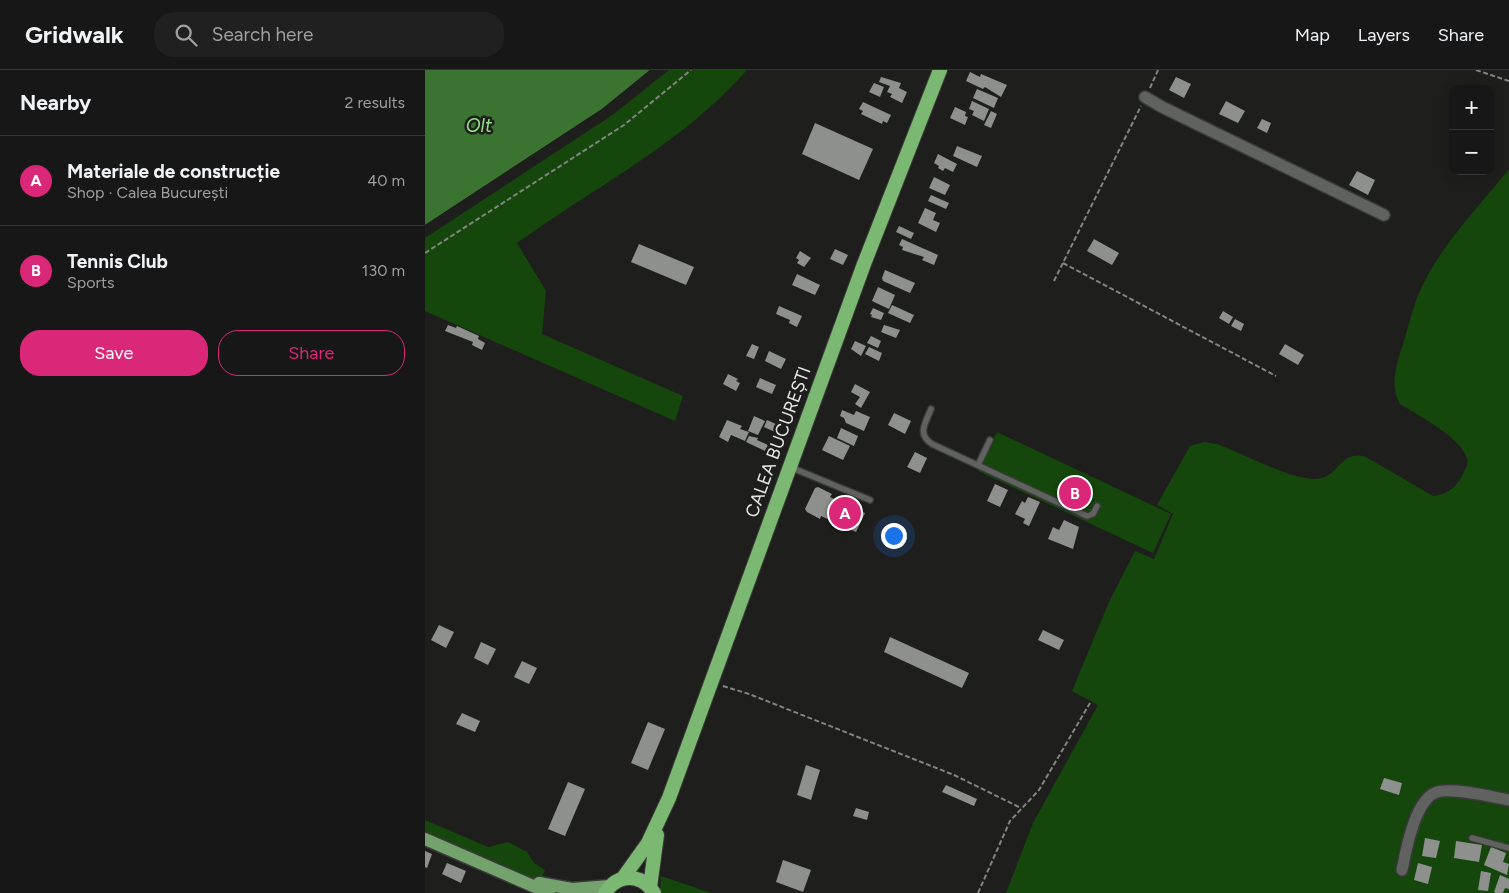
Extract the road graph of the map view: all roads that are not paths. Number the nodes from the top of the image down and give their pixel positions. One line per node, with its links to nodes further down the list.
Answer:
1 (940, 70): 7 (highway, CALEA BUCUREȘTI)
2 (1145, 97): 3 (street)
3 (1384, 215)
4 (931, 409): 6 (lane)
5 (990, 440): 6 (lane)
6 (978, 465): 9 (lane)
7 (790, 466): 8 (lane); 11 (highway, CALEA BUCUREȘTI)
8 (870, 500)
9 (1097, 506)
10 (1509, 800): 15 (street)
11 (656, 829): 16 (highway, CALEA BUCUREȘTI); 19 (highway, CALEA BUCUREȘTI)
12 (1472, 838): 14 (lane)
13 (425, 840): 17 (main road)
14 (1509, 848)
15 (1402, 870)
16 (623, 878): 18 (highway, CALEA BUCUREȘTI); 19 (highway, CALEA BUCUREȘTI)
17 (522, 880): 18 (main road); 20 (main road)
18 (607, 890)
19 (652, 890)
20 (549, 893)

